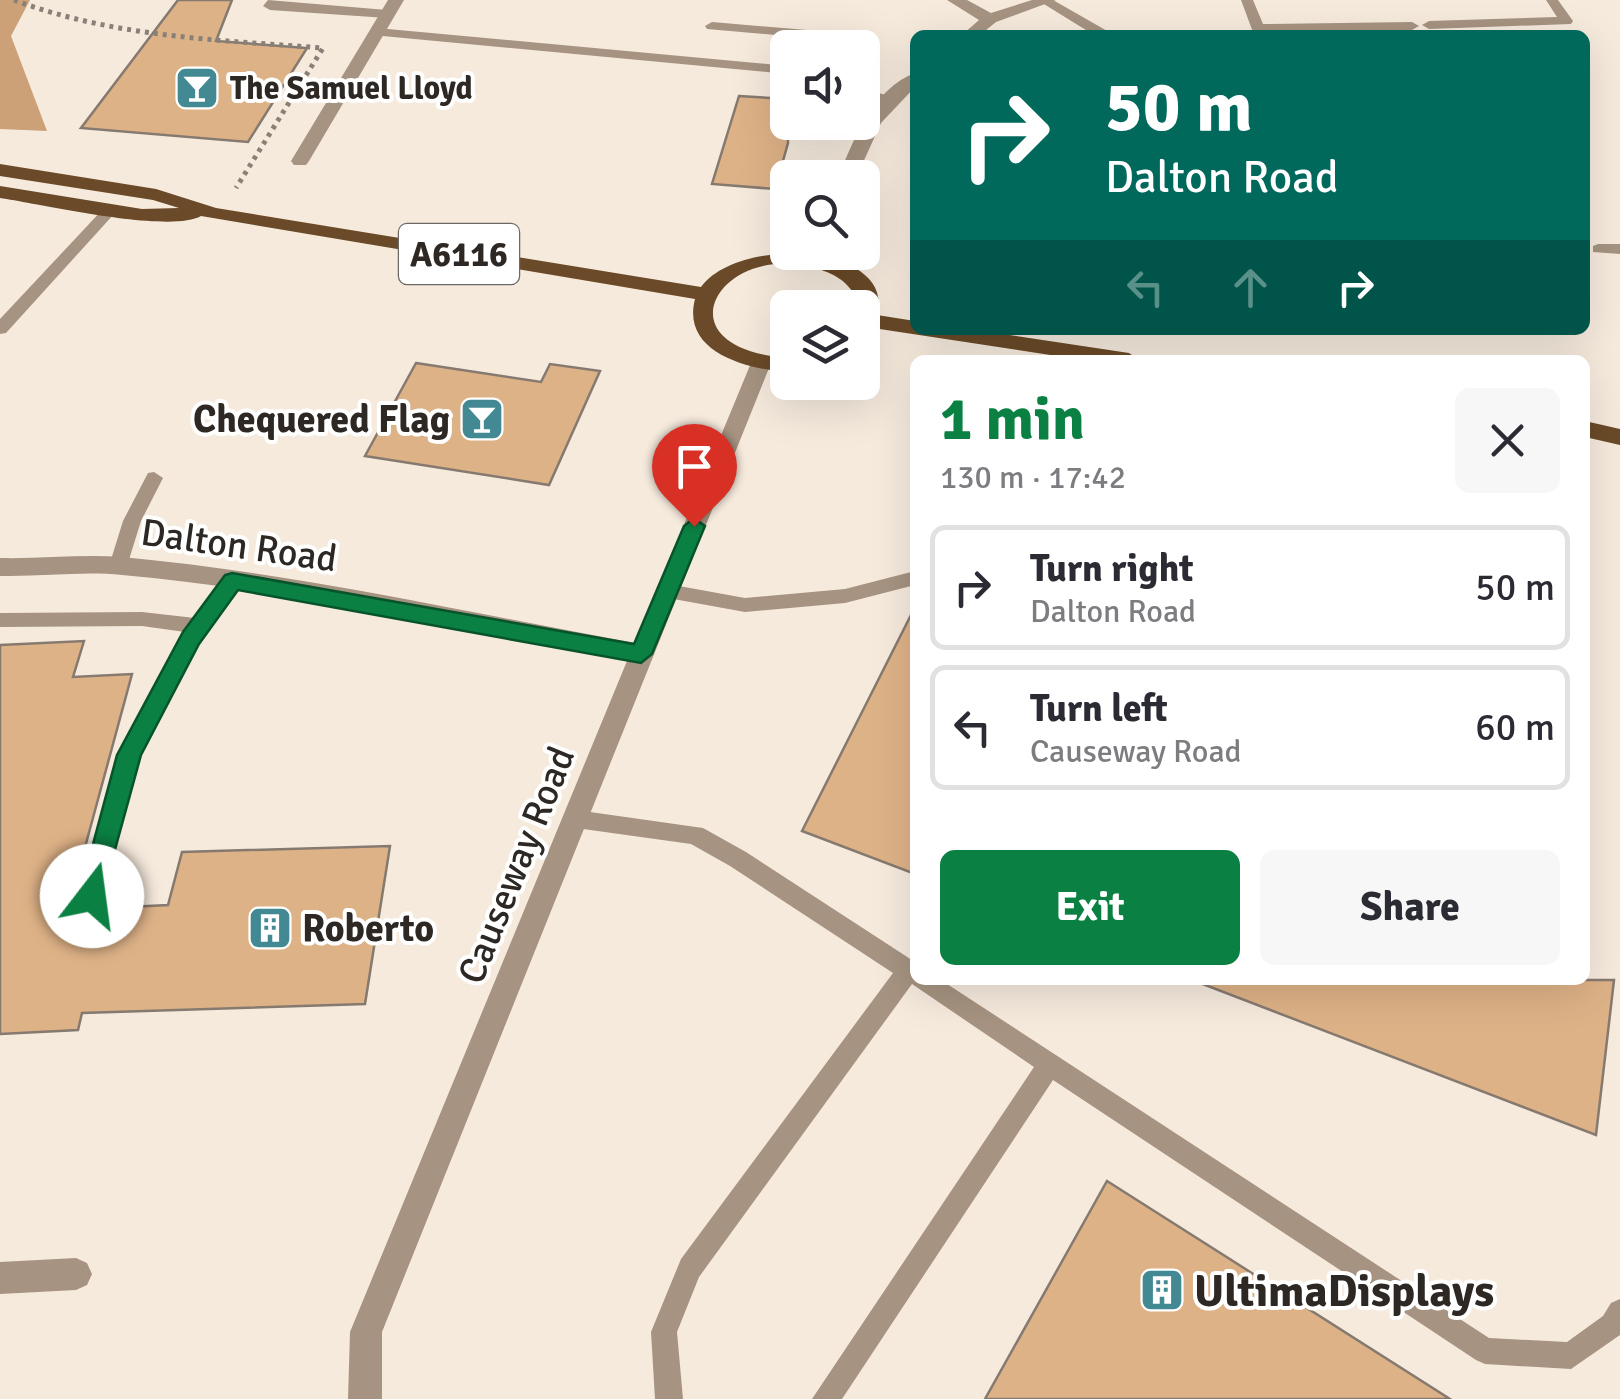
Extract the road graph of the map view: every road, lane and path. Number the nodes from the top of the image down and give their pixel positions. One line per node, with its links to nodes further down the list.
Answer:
1 (14, 0): 28 (path)
2 (274, 0): 7 (lane)
3 (955, 0): 9 (street)
4 (1046, 0): 9 (street); 14 (lane)
5 (1247, 0): 15 (lane)
6 (1552, 0): 10 (lane)
7 (323, 5): 8 (lane)
8 (392, 7): 18 (street)
9 (990, 19): 13 (street)
10 (1429, 25)
11 (712, 26): 17 (lane)
12 (1412, 26): 16 (lane)
13 (976, 30)
14 (1096, 30)
15 (1259, 30)
16 (1311, 30)
17 (770, 31)
18 (377, 32): 19 (lane); 24 (street)
19 (770, 68)
20 (910, 82): 22 (street)
21 (880, 98): 22 (lane)
22 (887, 100): 23 (street)
23 (854, 160)
24 (300, 162)
25 (0, 170): 28 (main road, A6116)
26 (0, 192): 27 (main road, A6116)
27 (109, 210): 28 (main road, A6116); 37 (lane)
28 (216, 214): 34 (main road, A6116)
29 (1598, 249): 30 (lane)
30 (1620, 249)
31 (770, 259): 34 (main road)
32 (841, 270): 33 (main road)
33 (864, 290)
34 (706, 294): 40 (main road)
35 (880, 327): 36 (main road)
36 (910, 328)
37 (0, 329)
38 (964, 335): 39 (main road)
39 (1096, 355)
40 (770, 363)
41 (770, 373): 49 (street, Causeway Road)
42 (1590, 430): 43 (main road)
43 (1620, 437)
44 (154, 478): 45 (lane)
45 (118, 566): 46 (street, Dalton Road); 48 (street, Dalton Road)
46 (1, 568)
47 (910, 579): 49 (lane)
48 (232, 581): 51 (lane); 52 (street, Dalton Road)
49 (668, 591): 52 (street, Causeway Road)
50 (0, 620): 51 (lane)
51 (200, 626): 54 (lane)
52 (641, 654): 53 (street, Causeway Road)
53 (576, 820): 55 (lane); 62 (street, Causeway Road)
54 (92, 896)
55 (910, 972)
56 (910, 982): 63 (lane)
57 (930, 985): 58 (lane)
58 (1050, 1064): 61 (lane); 64 (lane)
59 (76, 1274): 60 (street)
60 (0, 1278)
61 (1620, 1312)
62 (365, 1399)
63 (669, 1399)
64 (826, 1399)

